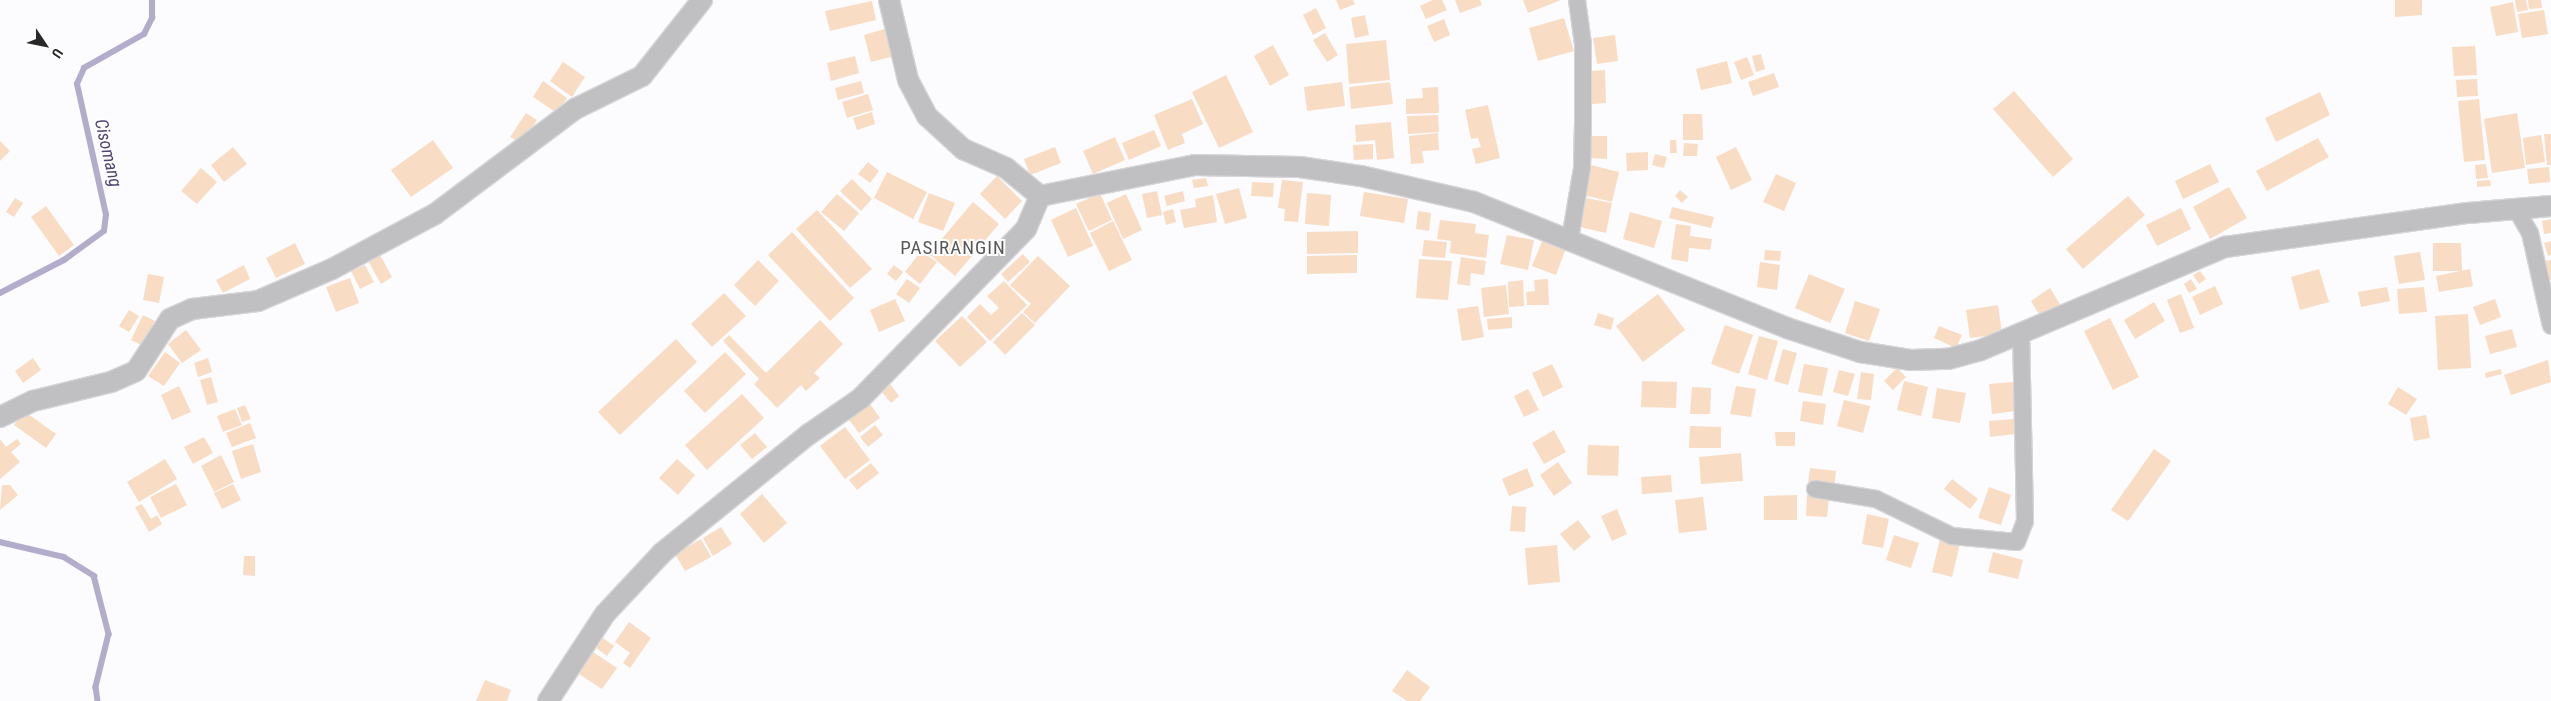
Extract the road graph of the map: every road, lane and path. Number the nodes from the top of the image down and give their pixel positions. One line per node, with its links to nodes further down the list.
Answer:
1 (702, 0): 10 (street)
2 (889, 0): 4 (street)
3 (1577, 0): 7 (street)
4 (1040, 196): 7 (street); 12 (street)
5 (2551, 206): 6 (street)
6 (2516, 209): 8 (street); 9 (street)
7 (1570, 239): 9 (street)
8 (2551, 326)
9 (2020, 334): 11 (street)
10 (0, 417)
11 (1815, 489)
12 (548, 701)

